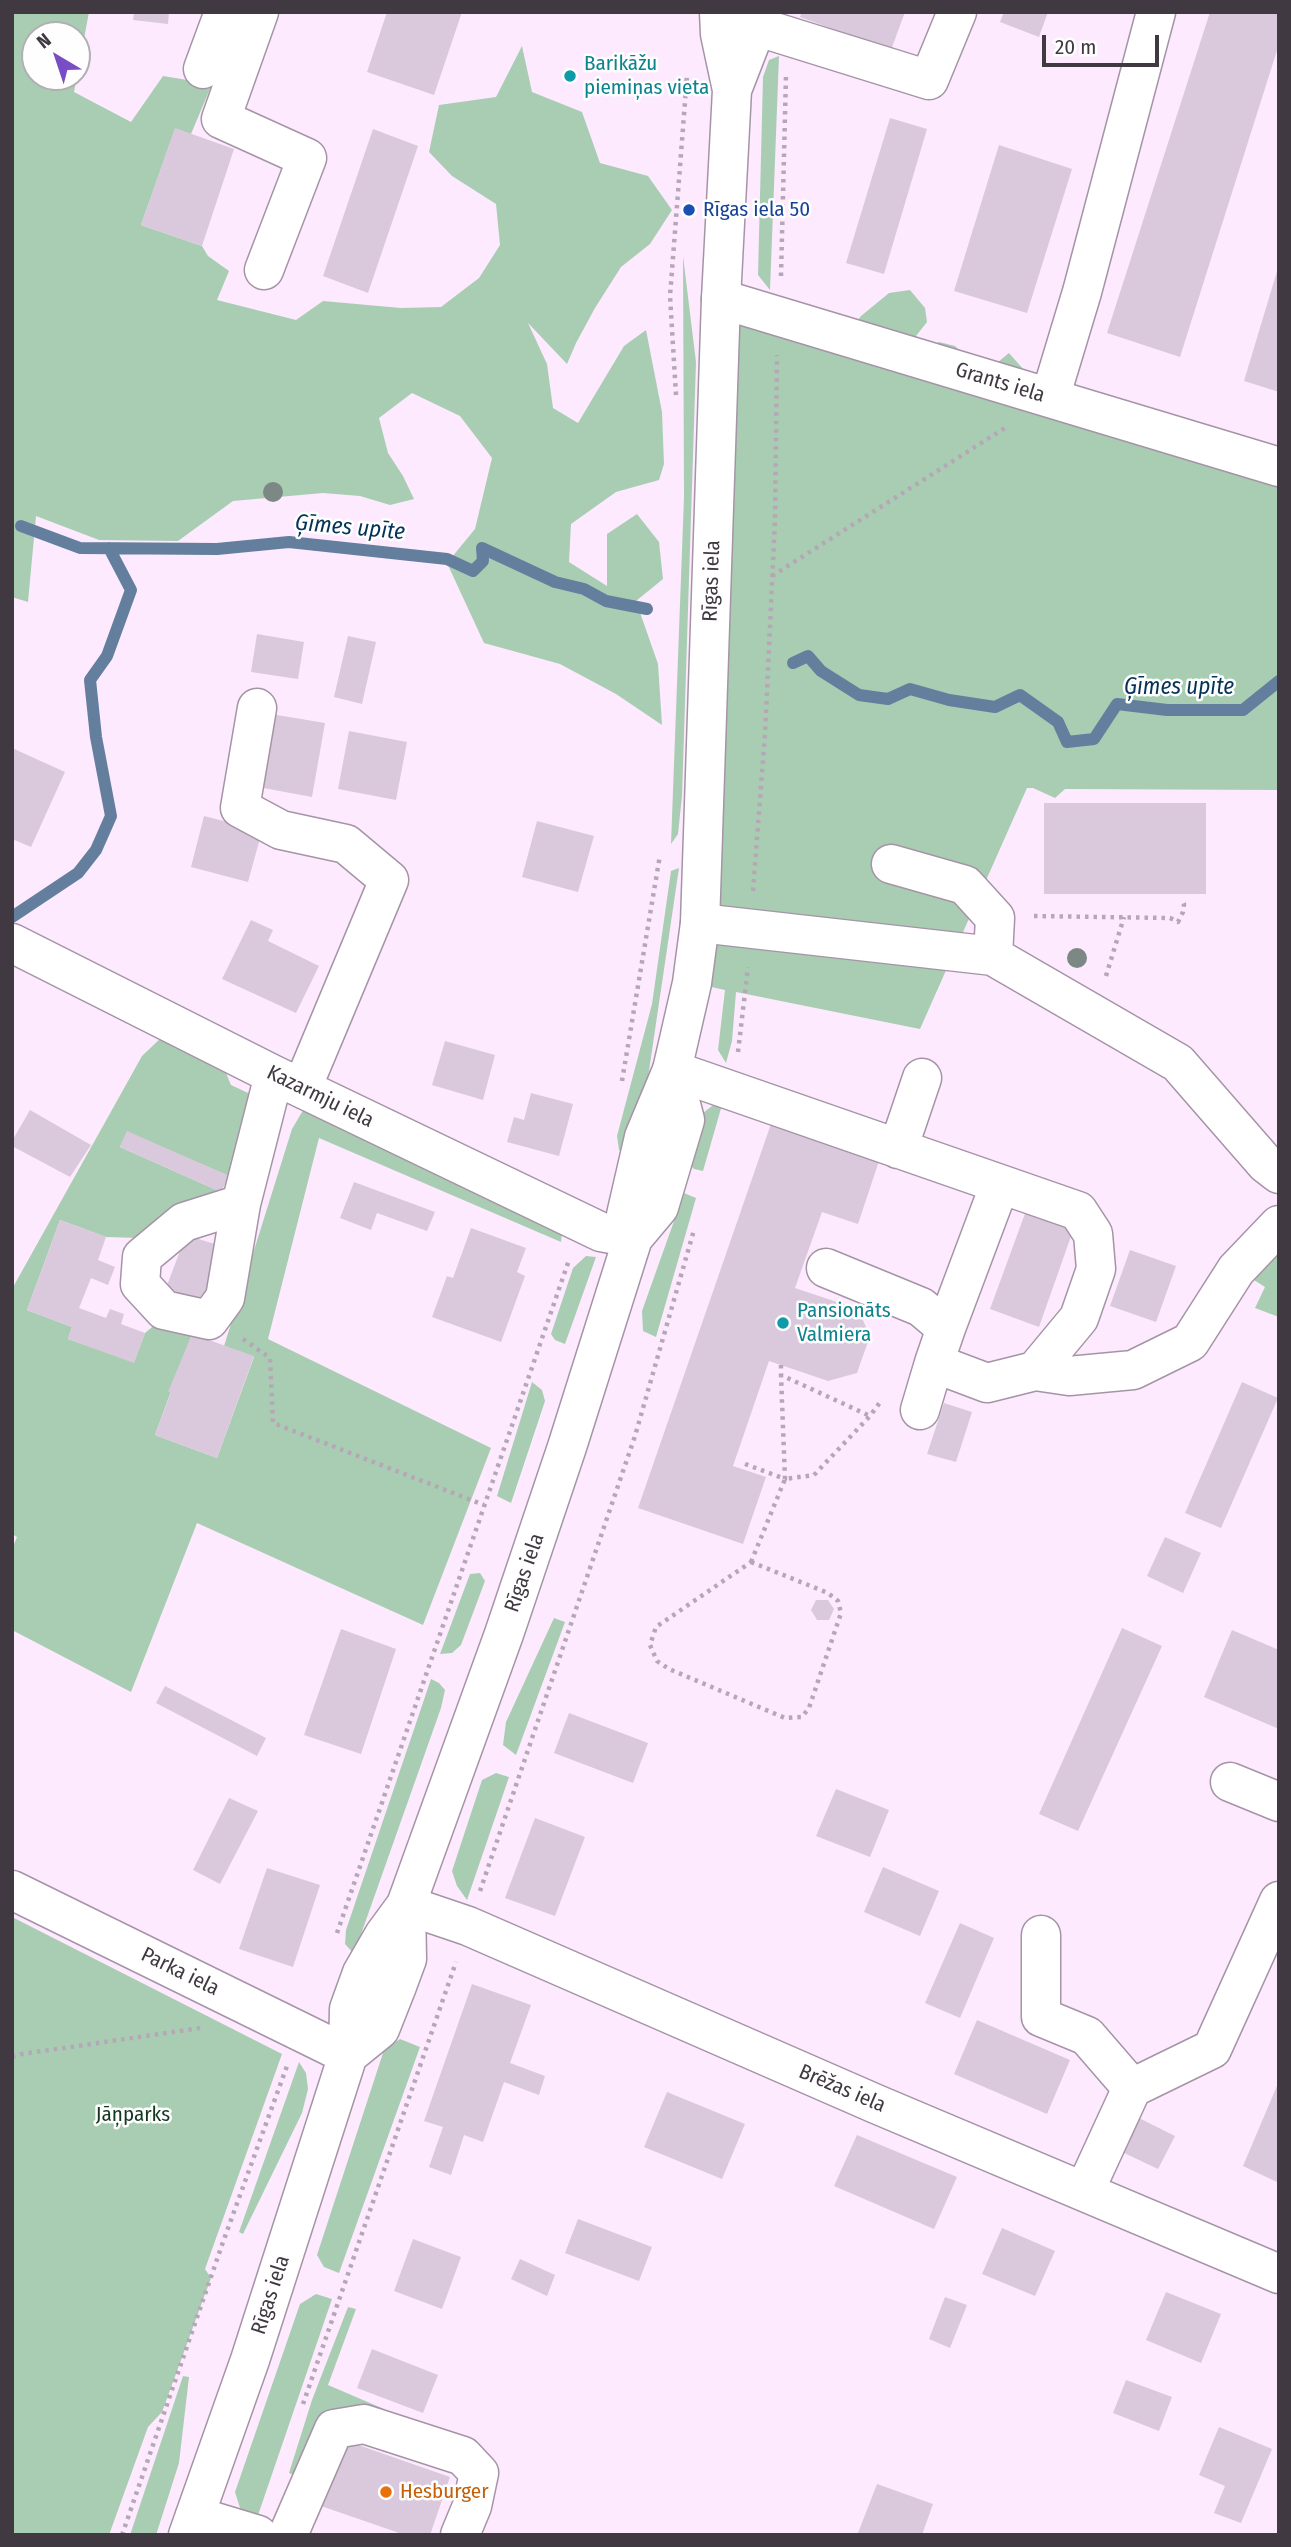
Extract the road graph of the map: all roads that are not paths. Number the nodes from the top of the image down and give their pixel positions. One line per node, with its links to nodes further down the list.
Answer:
1 (224, 12): 6 (street)
2 (259, 12): 7 (street)
3 (957, 12): 5 (street)
4 (1156, 12): 9 (street)
5 (753, 21): 8 (street, Rīgas iela)
6 (203, 69)
7 (264, 270)
8 (721, 299): 9 (street, Grants iela); 13 (street, Rīgas iela)
9 (1050, 398): 10 (street, Grants iela)
10 (1279, 467)
11 (257, 708): 18 (street)
12 (891, 863): 15 (street)
13 (700, 923): 15 (street); 16 (street, Rīgas iela)
14 (12, 943): 18 (street, Kazarmju iela)
15 (993, 956): 20 (street)
16 (672, 1070): 19 (street); 24 (street, Rīgas iela)
17 (922, 1078): 19 (street)
18 (288, 1082): 22 (street); 24 (street, Kazarmju iela)
19 (898, 1149): 21 (street)
20 (1279, 1174)
21 (1000, 1184): 26 (street); 28 (street)
22 (241, 1204): 22 (street)
23 (1279, 1225): 28 (street)
24 (633, 1238): 34 (street, Rīgas iela)
25 (826, 1268): 26 (street)
26 (946, 1328): 27 (street)
27 (934, 1363): 28 (street); 29 (street)
28 (1035, 1371)
29 (920, 1410)
30 (1230, 1782): 31 (street)
31 (1279, 1802)
32 (12, 1890): 36 (street, Parka iela)
33 (1279, 1901): 37 (street)
34 (405, 1905): 36 (street, Rīgas iela); 38 (street, Brēžas iela)
35 (1041, 1935): 37 (street)
36 (348, 2054): 40 (street, Rīgas iela)
37 (1132, 2088): 38 (street)
38 (1085, 2190): 39 (street, Brēžas iela)
39 (1279, 2274)
40 (192, 2525): 41 (street)
41 (258, 2535)
42 (288, 2535): 43 (street)
43 (460, 2535)

